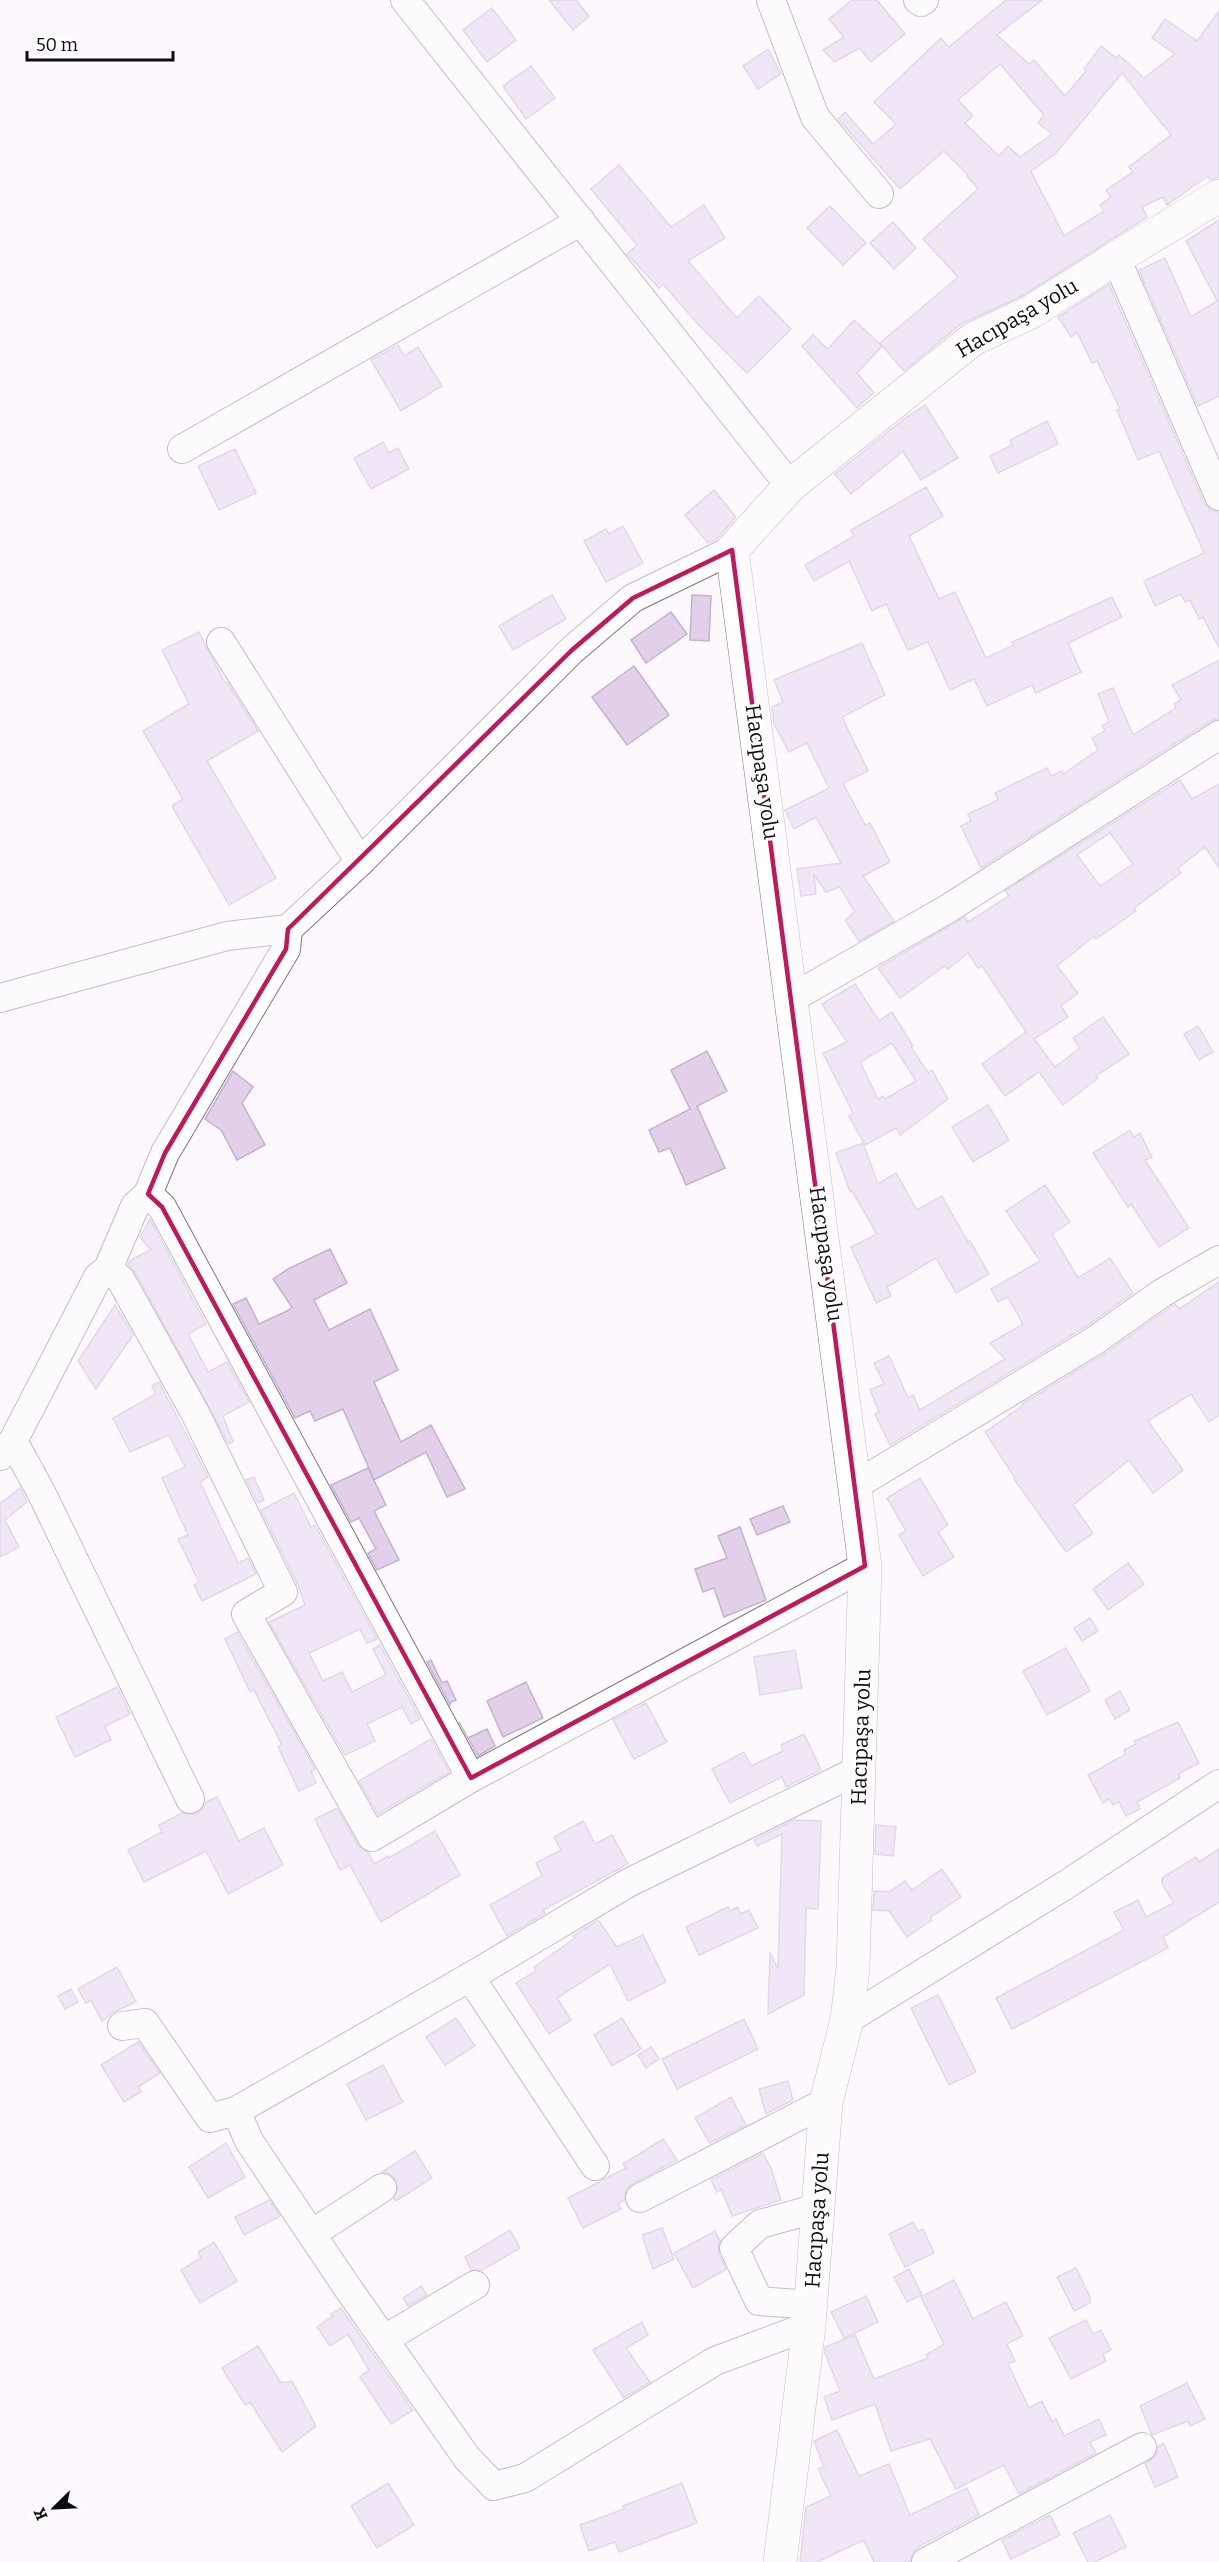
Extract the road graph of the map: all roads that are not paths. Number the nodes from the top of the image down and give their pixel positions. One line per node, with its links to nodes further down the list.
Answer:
1 (405, 0): 7 (street)
2 (771, 0): 5 (street)
3 (918, 0): 4 (street)
4 (924, 0)
5 (879, 194)
6 (1219, 196): 8 (main road, Hacıpaşa yolu)
7 (581, 220): 9 (street); 10 (street)
8 (1116, 258): 10 (main road, Hacıpaşa yolu); 11 (street)
9 (182, 449)
10 (790, 486): 12 (main road, Hacıpaşa yolu)
11 (1219, 496)
12 (732, 550): 15 (street); 18 (main road, Hacıpaşa yolu)
13 (221, 642): 15 (street)
14 (1219, 735): 18 (street)
15 (360, 861): 16 (street)
16 (288, 929): 17 (street); 19 (street)
17 (0, 998)
18 (792, 998): 23 (main road, Hacıpaşa yolu)
19 (148, 1194): 21 (street); 26 (street)
20 (1219, 1260): 23 (street)
21 (108, 1269): 22 (street); 26 (street)
22 (7, 1449): 28 (street)
23 (856, 1485): 24 (main road, Hacıpaşa yolu)
24 (866, 1566): 25 (main road, Hacıpaşa yolu); 26 (street)
25 (861, 1769): 29 (street); 30 (main road, Hacıpaşa yolu)
26 (471, 1778)
27 (1219, 1784): 30 (street)
28 (190, 1799)
29 (470, 1977): 33 (street); 34 (street)
30 (847, 2020): 32 (main road, Hacıpaşa yolu)
31 (122, 2026): 33 (street)
32 (826, 2102): 36 (street); 37 (main road, Hacıpaşa yolu)
33 (236, 2111): 38 (street)
34 (595, 2166)
35 (382, 2188): 38 (street)
36 (640, 2198)
37 (818, 2208): 40 (main road, Hacıpaşa yolu); 40 (street)
38 (313, 2234): 41 (street)
39 (475, 2285): 41 (street)
40 (810, 2316): 41 (street); 43 (main road, Hacıpaşa yolu)
41 (385, 2339)
42 (1142, 2447): 44 (street)
43 (780, 2562)
44 (926, 2562)

